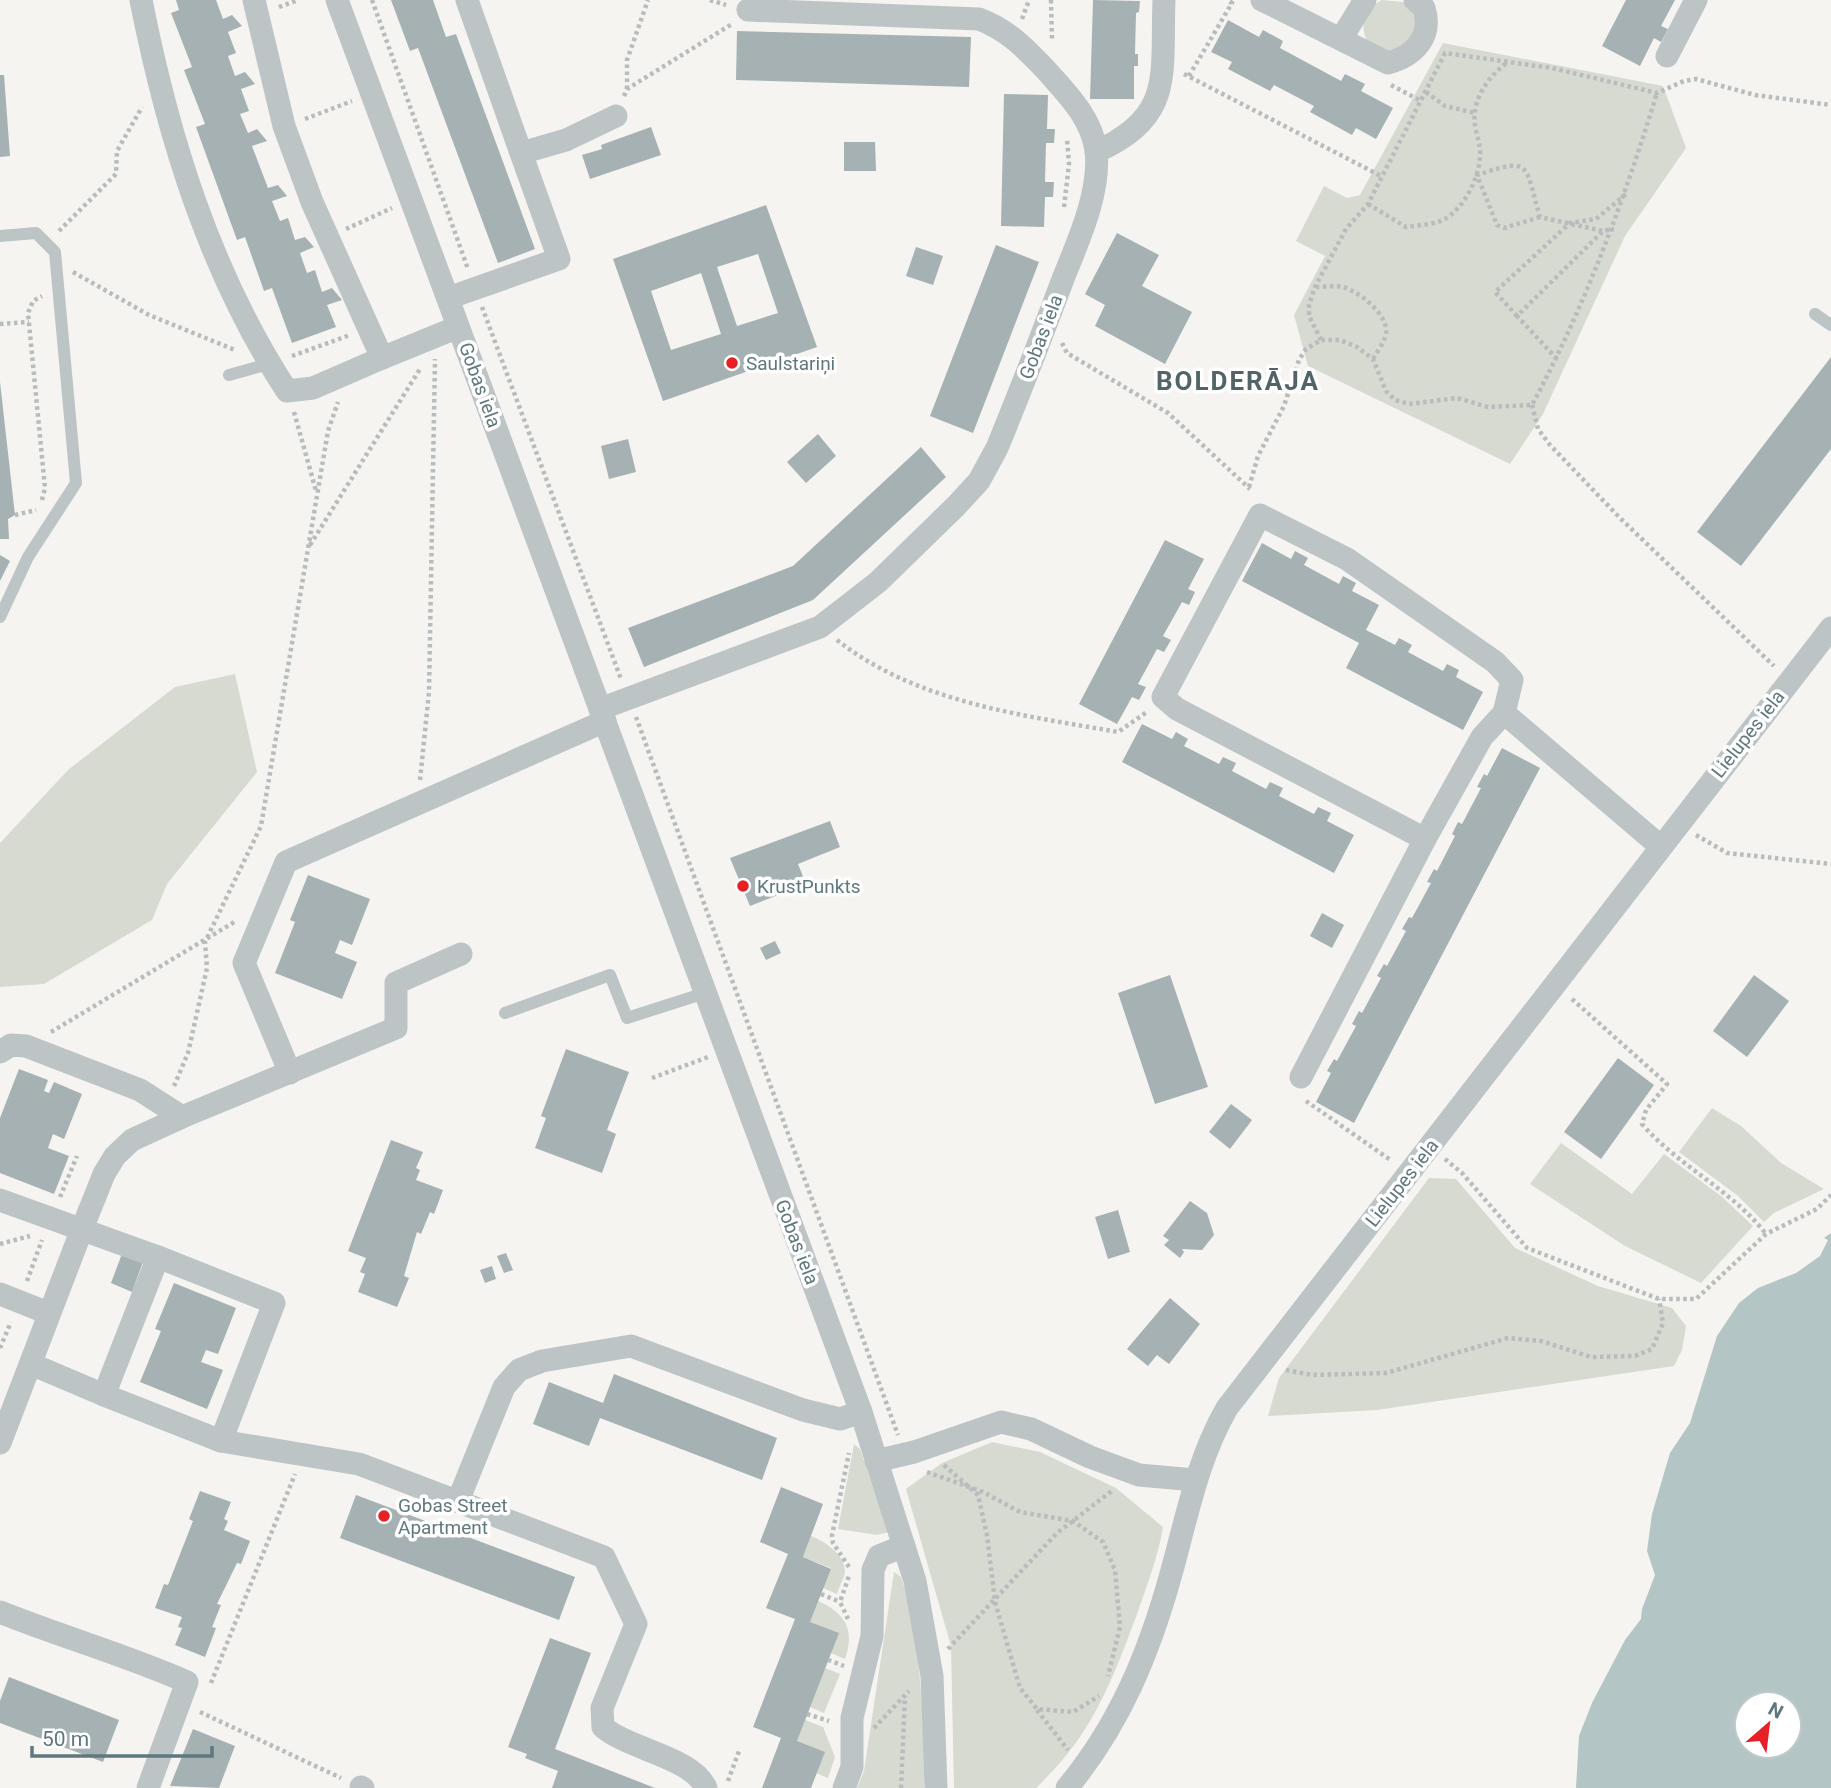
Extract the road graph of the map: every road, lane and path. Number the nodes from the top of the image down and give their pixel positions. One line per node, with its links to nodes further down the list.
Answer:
1 (141, 0): 19 (street)
2 (254, 0): 27 (street)
3 (337, 0): 48 (street, Gobas iela)
4 (372, 0): 46 (path)
5 (467, 0): 30 (street)
6 (648, 0): 20 (path)
7 (1164, 0): 16 (street)
8 (1227, 0): 18 (path)
9 (1262, 0): 14 (street)
10 (1365, 0): 14 (street)
11 (1415, 0): 14 (street)
12 (1696, 0): 15 (street)
13 (748, 10): 20 (path); 29 (street, Gobas iela)
14 (1341, 39)
15 (1667, 55)
16 (1162, 61): 18 (path); 29 (street)
17 (1508, 62): 21 (path); 22 (path); 25 (path)
18 (1189, 76): 32 (path)
19 (158, 79): 43 (path); 61 (street)
20 (627, 89): 26 (path)
21 (1426, 92): 25 (path); 32 (path)
22 (1657, 93): 24 (path); 33 (path)
23 (356, 100): 27 (path)
24 (1831, 105)
25 (1475, 113): 31 (path)
26 (616, 116): 30 (street)
27 (284, 126): 42 (street)
28 (1066, 129): 36 (path)
29 (1096, 152): 51 (street, Gobas iela)
30 (522, 153): 46 (street)
31 (1477, 175): 34 (path); 37 (path); 37 (path)
32 (1381, 176): 34 (path)
33 (1626, 193): 38 (path); 39 (path)
34 (1368, 204): 45 (path)
35 (396, 206): 42 (path)
36 (1063, 209)
37 (1540, 217): 38 (path)
38 (1570, 223): 40 (path); 50 (path)
39 (1614, 229): 40 (path); 60 (path)
40 (1603, 231): 50 (path)
41 (0, 236): 43 (lane)
42 (328, 237): 55 (street)
43 (48, 242): 44 (lane)
44 (56, 262): 61 (path); 72 (lane)
45 (1315, 287): 57 (path); 59 (path)
46 (475, 289): 48 (street); 77 (path)
47 (44, 292): 52 (path)
48 (448, 298): 56 (street, Gobas iela)
49 (1815, 314): 54 (lane)
50 (1517, 316): 60 (path)
51 (1049, 317): 67 (path); 73 (street, Gobas iela)
52 (29, 322): 53 (path); 69 (path)
53 (0, 324)
54 (1831, 325)
55 (370, 328): 58 (street); 61 (path)
56 (451, 329): 58 (street); 79 (street, Gobas iela); 80 (path)
57 (1321, 340): 59 (path); 67 (path)
58 (382, 358): 63 (street)
59 (1373, 359): 66 (path)
60 (1557, 359): 66 (path)
61 (269, 364): 64 (lane); 65 (street)
62 (421, 367): 71 (path)
63 (348, 372): 65 (street); 68 (path)
64 (229, 375)
65 (287, 391): 68 (path)
66 (1532, 405): 75 (path)
67 (1249, 487): 70 (path)
68 (317, 495): 71 (path)
69 (15, 515)
70 (1260, 515): 76 (street); 78 (street)
71 (307, 549): 86 (path)
72 (0, 617)
73 (820, 627): 76 (path); 77 (street, Gobas iela)
74 (1831, 628): 75 (street, Lielupes iela)
75 (1790, 681): 81 (street, Lielupes iela)
76 (1163, 697): 82 (street)
77 (628, 698): 79 (street, Gobas iela); 113 (path)
78 (1504, 713): 82 (street); 83 (street)
79 (602, 715): 80 (street); 89 (street, Gobas iela)
80 (417, 803): 93 (street)
81 (1678, 824): 83 (street, Lielupes iela); 84 (path)
82 (1425, 839): 94 (street)
83 (1660, 846): 88 (street, Lielupes iela)
84 (1831, 864)
85 (237, 920): 86 (path)
86 (205, 942): 91 (path); 96 (path)
87 (461, 954): 93 (street)
88 (1555, 984): 97 (street, Lielupes iela); 102 (path)
89 (705, 993): 90 (lane); 110 (street, Gobas iela)
90 (505, 1013)
91 (26, 1046): 92 (street); 96 (street)
92 (0, 1052)
93 (290, 1073): 96 (street)
94 (1301, 1077)
95 (1306, 1101): 98 (path)
96 (173, 1112): 101 (street)
97 (1430, 1147): 98 (street, Lielupes iela); 105 (path)
98 (1409, 1174): 108 (street, Lielupes iela)
99 (1831, 1195): 102 (path)
100 (0, 1200): 101 (street)
101 (82, 1229): 103 (street); 106 (street)
102 (1766, 1234): 105 (path)
103 (158, 1257): 109 (street); 111 (street)
104 (0, 1294): 106 (street)
105 (1659, 1299): 108 (path)
106 (48, 1313): 107 (street)
107 (31, 1364): 109 (street); 112 (street)
108 (1261, 1365): 117 (street, Lielupes iela)
109 (104, 1395): 111 (street)
110 (855, 1415): 115 (street, Gobas iela); 119 (street); 123 (path)
111 (221, 1441): 114 (street)
112 (0, 1443)
113 (916, 1451): 115 (street); 116 (street); 118 (path); 118 (path)
114 (303, 1454): 119 (street); 133 (path)
115 (876, 1461): 121 (street, Gobas iela)
116 (1131, 1472): 117 (street); 120 (path)
117 (1195, 1479): 140 (street, Lielupes iela)
118 (972, 1488): 120 (path); 124 (path)
119 (458, 1501): 143 (street)
120 (1073, 1521): 124 (path); 132 (path)
121 (904, 1546): 130 (street, Gobas iela); 138 (street)
122 (821, 1594): 123 (path)
123 (840, 1602): 126 (path)
124 (995, 1602): 130 (path); 136 (path)
125 (0, 1612): 133 (street)
126 (852, 1627)
127 (851, 1656): 129 (path)
128 (828, 1660): 129 (path)
129 (846, 1667): 131 (path)
130 (930, 1667): 135 (path); 147 (street, Gobas iela)
131 (842, 1679)
132 (1107, 1680)
133 (198, 1686): 141 (street); 142 (path)
134 (1104, 1693): 136 (path)
135 (905, 1696): 138 (path); 146 (path)
136 (1037, 1709): 140 (path)
137 (807, 1714): 138 (path)
138 (842, 1734): 145 (street)
139 (739, 1751): 144 (path)
140 (1083, 1769): 148 (street, Lielupes iela)
141 (148, 1788)
142 (362, 1788)
143 (706, 1788)
144 (725, 1788)
145 (844, 1788)
146 (901, 1788)
147 (936, 1788)
148 (1067, 1788)

